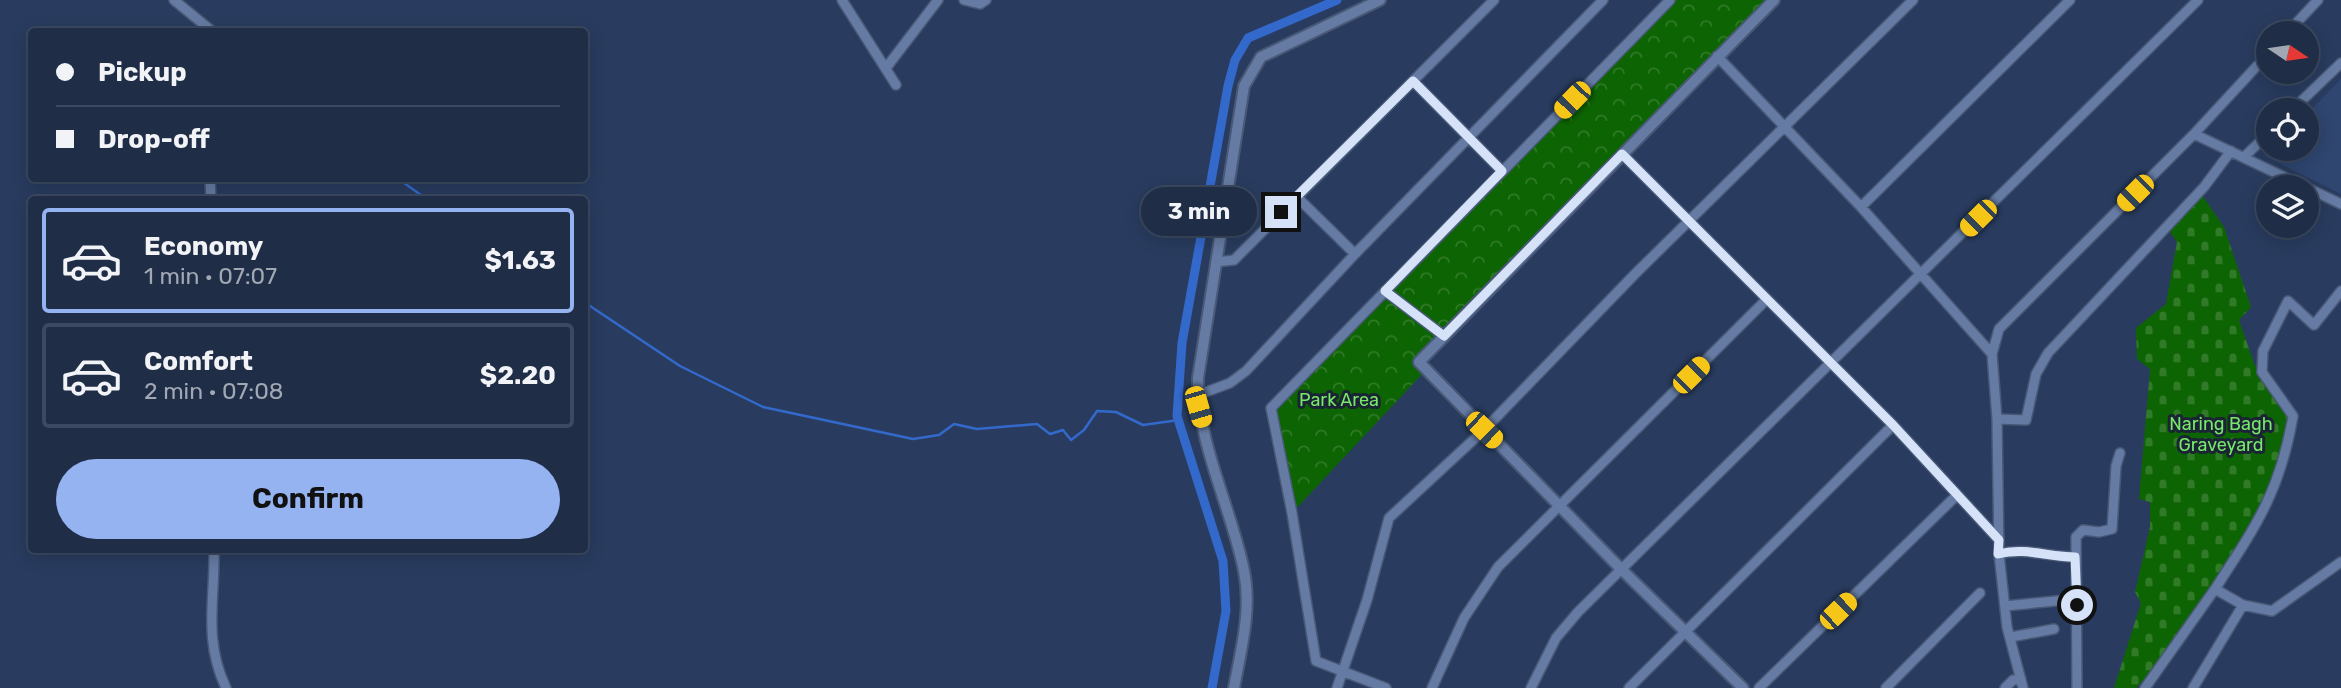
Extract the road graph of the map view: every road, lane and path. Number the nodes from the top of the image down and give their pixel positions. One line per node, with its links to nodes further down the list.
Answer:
1 (174, 0): 16 (street)
2 (842, 0): 20 (street)
3 (937, 0): 20 (street)
4 (964, 0): 5 (street)
5 (986, 0)
6 (1380, 0): 37 (street)
7 (1494, 0): 21 (street)
8 (1603, 0): 26 (street)
9 (1670, 0): 31 (street)
10 (1774, 0): 17 (street)
11 (1913, 0): 24 (street)
12 (2070, 0): 34 (street)
13 (2198, 0): 38 (street)
14 (2318, 0): 15 (street)
15 (2298, 21)
16 (208, 28)
17 (1717, 56): 24 (street); 29 (street)
18 (2341, 63): 23 (street)
19 (2256, 67): 25 (street)
20 (886, 68): 22 (street)
21 (1413, 81): 26 (street); 32 (street)
22 (896, 85)
23 (2305, 98)
24 (1783, 129): 34 (street); 35 (street)
25 (2194, 134): 28 (street); 43 (street)
26 (1468, 137): 31 (street); 36 (street)
27 (2256, 145): 30 (street)
28 (2231, 150): 30 (street); 46 (street)
29 (1622, 154): 35 (street); 42 (street)
30 (2245, 156): 33 (street)
31 (1502, 171): 39 (street)
32 (1297, 197): 36 (street); 37 (street)
33 (2341, 204)
34 (1861, 208): 38 (street)
35 (1688, 221): 41 (street); 48 (street)
36 (1355, 254): 45 (street)
37 (1216, 262): 45 (street)
38 (1921, 275): 43 (street); 44 (street)
39 (1385, 291): 42 (street); 66 (street)
40 (2341, 291): 58 (street)
41 (1766, 300): 44 (street); 51 (street)
42 (1444, 336): 48 (street)
43 (1993, 354): 46 (street)
44 (1828, 363): 47 (street); 57 (street)
45 (1198, 395): 69 (street)
46 (1997, 419): 52 (street)
47 (1893, 425): 50 (street); 64 (street)
48 (1484, 430): 51 (street); 66 (street)
49 (2120, 453): 55 (street)
50 (1957, 495): 52 (street); 76 (street)
51 (1560, 505): 57 (street); 72 (street)
52 (1999, 540): 54 (street)
53 (214, 553): 68 (street)
54 (1998, 554): 55 (street); 62 (street)
55 (2075, 557): 60 (street)
56 (2341, 562): 61 (street)
57 (1621, 569): 64 (street); 73 (street)
58 (2215, 589): 61 (street); 80 (street)
59 (1980, 593): 77 (street)
60 (2076, 599): 62 (street); 79 (street)
61 (2244, 605): 81 (street)
62 (2005, 606): 65 (street)
63 (2054, 629): 65 (street)
64 (1686, 633): 74 (street); 75 (street)
65 (2011, 637): 67 (street)
66 (1341, 668): 70 (street); 71 (street)
67 (2022, 683): 78 (street)
68 (226, 688)
69 (1234, 688)
70 (1337, 688)
71 (1386, 688)
72 (1432, 688)
73 (1531, 688)
74 (1629, 688)
75 (1744, 688)
76 (1759, 688)
77 (1886, 688)
78 (2005, 688)
79 (2077, 688)
80 (2145, 688)
81 (2194, 688)

